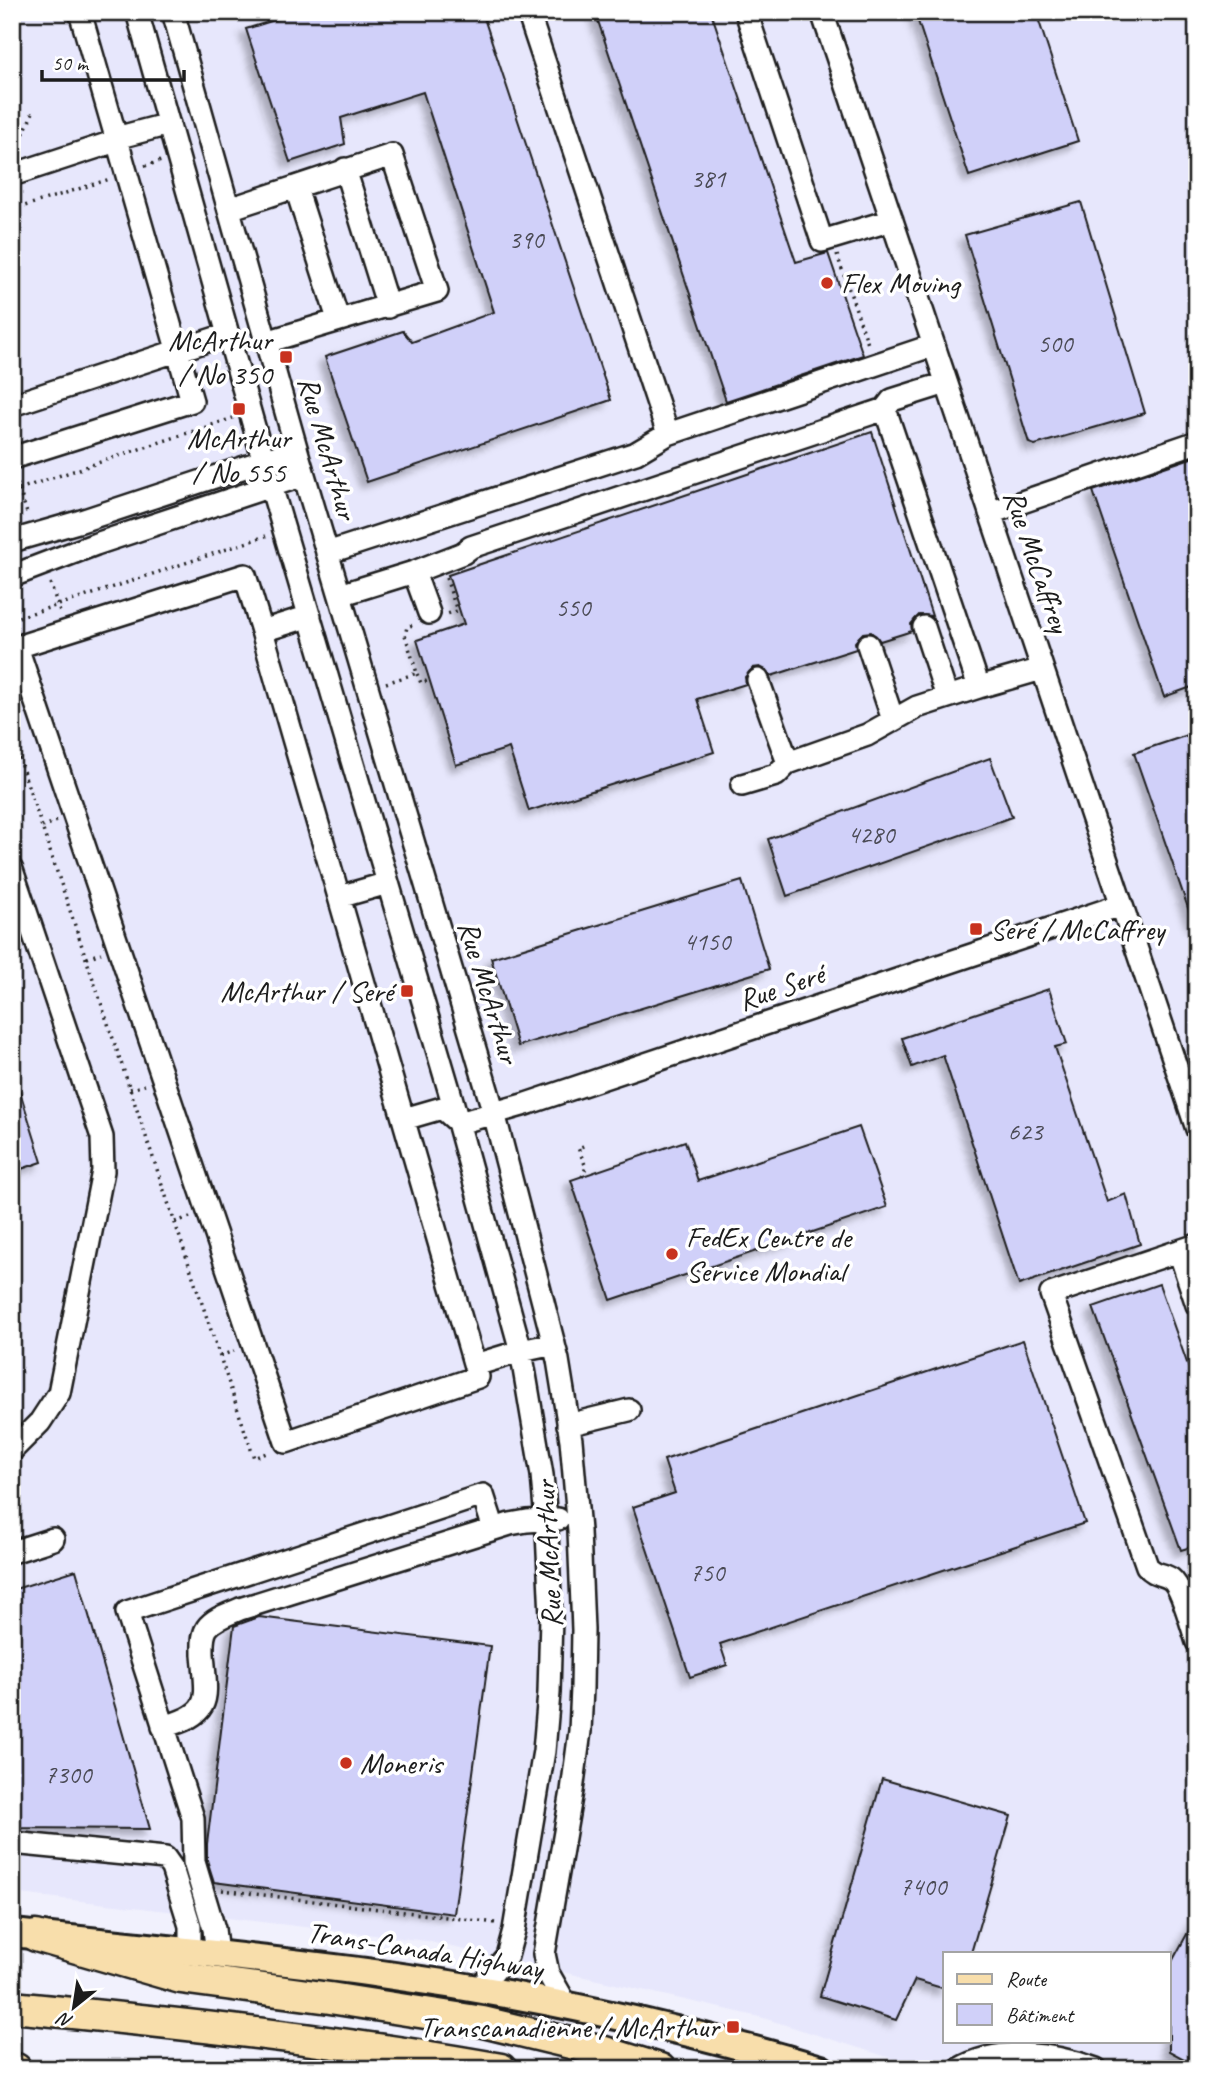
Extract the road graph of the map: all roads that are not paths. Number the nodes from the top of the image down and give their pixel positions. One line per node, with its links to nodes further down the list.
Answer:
1 (80, 12): 8 (street)
2 (137, 12): 7 (street, Rue McArthur)
3 (173, 12): 12 (street, Rue McArthur)
4 (528, 12): 23 (street)
5 (746, 12): 13 (street)
6 (822, 12): 13 (street, Rue McCaffrey)
7 (169, 124): 8 (street); 16 (street, Rue McArthur)
8 (116, 138): 10 (street); 19 (street)
9 (345, 169): 11 (street); 14 (street); 14 (street)
10 (12, 175)
11 (296, 188): 12 (street); 15 (street)
12 (229, 209): 17 (street, Rue McArthur)
13 (892, 220): 18 (street, Rue McCaffrey)
14 (388, 307): 15 (street)
15 (338, 319): 17 (street)
16 (228, 334): 19 (street); 27 (street, Rue McArthur)
17 (266, 342): 25 (street, Rue McArthur)
18 (934, 345): 20 (street, Rue McCaffrey); 23 (street)
19 (178, 351): 21 (street); 26 (street)
20 (946, 383): 22 (street); 30 (street, Rue McCaffrey)
21 (12, 405)
22 (885, 409): 33 (street); 43 (street)
23 (668, 434): 32 (street)
24 (1197, 442): 30 (street)
25 (296, 450): 27 (street); 28 (street, Rue McArthur)
26 (12, 458)
27 (264, 460): 29 (street, Rue McArthur); 31 (street)
28 (304, 475): 29 (street); 32 (street, Rue McArthur)
29 (271, 487): 34 (street); 36 (street, Rue McArthur)
30 (990, 513): 41 (street, Rue McCaffrey)
31 (12, 541)
32 (327, 553): 35 (street, Rue McArthur)
33 (414, 572): 35 (street); 37 (street)
34 (12, 576)
35 (340, 595): 52 (street, Rue McArthur)
36 (310, 616): 39 (street); 49 (street, Rue McArthur)
37 (431, 617)
38 (924, 627): 44 (street)
39 (262, 631): 50 (street); 60 (street)
40 (868, 645): 45 (street)
41 (1042, 669): 43 (street); 51 (street, Rue McCaffrey)
42 (758, 680): 46 (street)
43 (979, 687): 44 (street)
44 (947, 697): 45 (street)
45 (893, 720): 46 (street)
46 (788, 762): 47 (street)
47 (742, 785)
48 (12, 870): 63 (street)
49 (388, 883): 50 (street); 54 (street, Rue McArthur)
50 (340, 897): 53 (street)
51 (1121, 905): 52 (street, Rue Seré); 55 (street, Rue McCaffrey)
52 (494, 1113): 54 (street, Rue Seré); 58 (street, Rue McArthur)
53 (404, 1119): 54 (street); 60 (street)
54 (459, 1123): 59 (street, Rue McArthur)
55 (1197, 1129)
56 (1188, 1248): 57 (street); 69 (street)
57 (1197, 1305)
58 (555, 1344): 59 (street); 62 (street, Rue McArthur)
59 (521, 1351): 60 (street); 65 (street, Rue McArthur)
60 (475, 1365)
61 (629, 1410): 62 (street)
62 (568, 1424): 64 (street, Rue McArthur)
63 (12, 1450)
64 (578, 1518): 65 (street); 72 (street, Rue McArthur)
65 (546, 1520): 66 (street); 71 (street, Rue McArthur)
66 (495, 1529): 70 (street); 70 (street)
67 (53, 1539): 68 (street)
68 (12, 1552)
69 (1197, 1642)
70 (163, 1727): 76 (street)
71 (546, 1728): 72 (street); 77 (street, Rue McArthur)
72 (580, 1731): 78 (street, Rue McArthur)
73 (12, 1843): 75 (street)
74 (24, 1934): 75 (main road, Trans-Canada Highway); 81 (highway)
75 (190, 1952): 76 (main road, Trans-Canada Highway)
76 (217, 1955): 77 (main road, Trans-Canada Highway)
77 (479, 1989): 78 (main road, Trans-Canada Highway)
78 (567, 2006): 82 (main road, Trans-Canada Highway)
79 (12, 2007): 80 (highway)
80 (501, 2069)
81 (660, 2069)
82 (821, 2069)
83 (958, 2069): 84 (street)
84 (1096, 2069)

